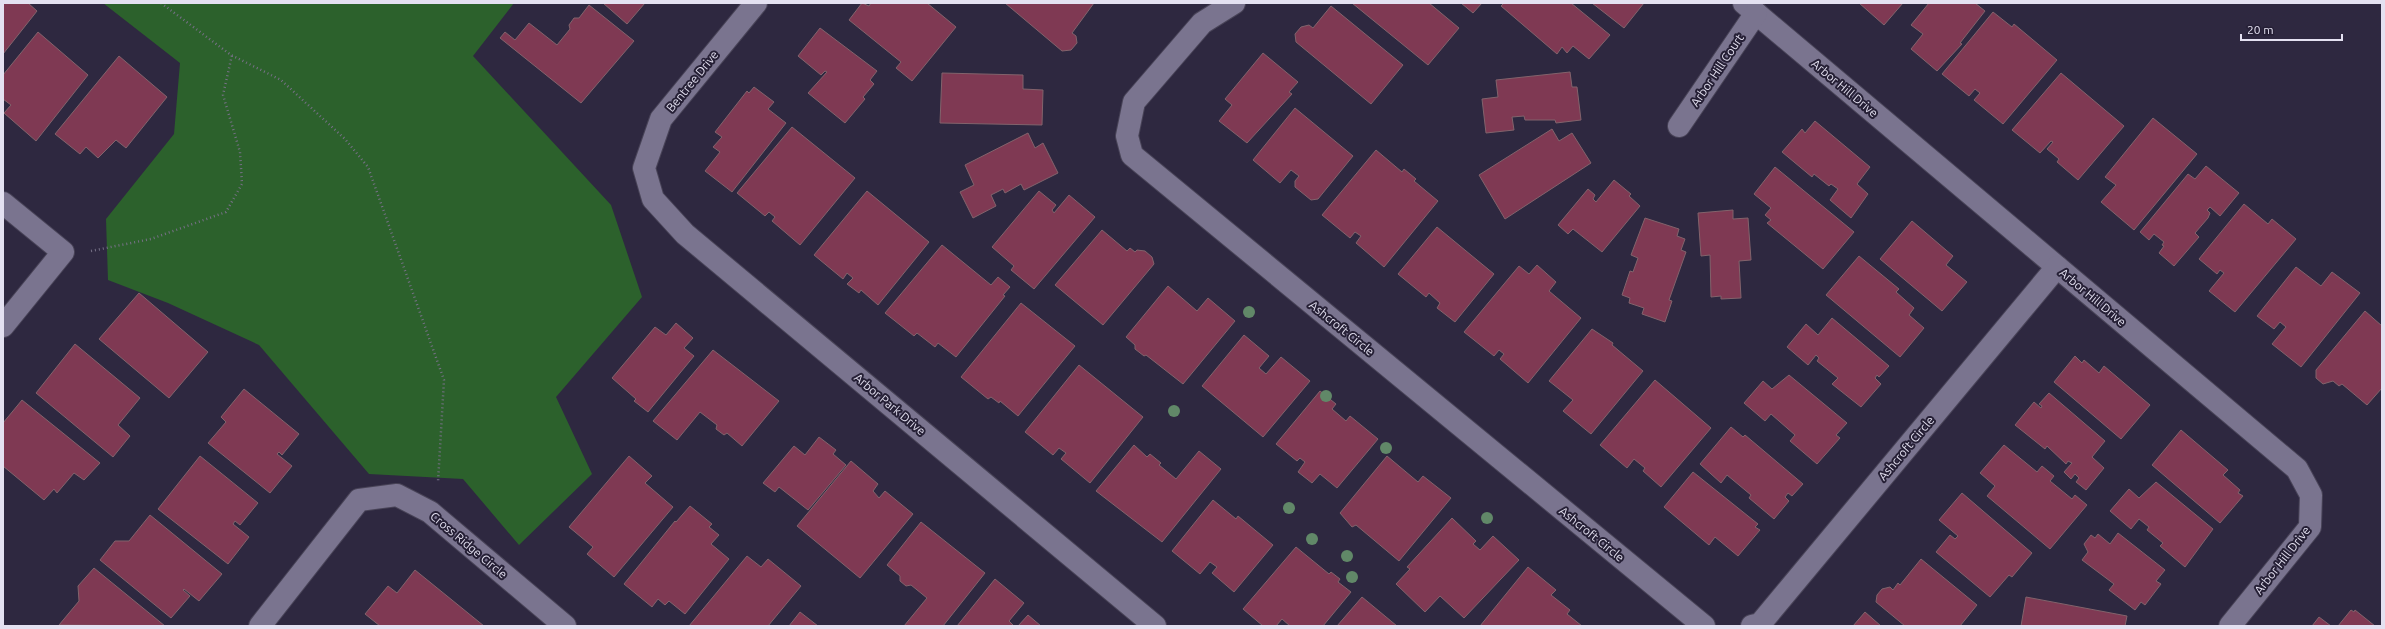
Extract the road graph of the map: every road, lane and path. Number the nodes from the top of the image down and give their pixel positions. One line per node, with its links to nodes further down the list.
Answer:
1 (161, 3): 5 (path)
2 (756, 3): 7 (street, Bentree Drive)
3 (1234, 3): 16 (street, Ashcroft Circle)
4 (1750, 8): 6 (street, Arbor Hill Court); 10 (street, Arbor Hill Drive)
5 (232, 56): 9 (path); 12 (path)
6 (1679, 126)
7 (644, 168): 15 (street, Arbor Park Drive)
8 (3, 203): 11 (street)
9 (90, 251)
10 (2057, 267): 17 (street, Ashcroft Circle); 18 (street, Arbor Hill Drive)
11 (3, 326)
12 (430, 512): 13 (street, Cross Ridge Circle); 14 (street, Cross Ridge Circle)
13 (260, 626)
14 (565, 626)
15 (1155, 626)
16 (1704, 626)
17 (1752, 626)
18 (2230, 626)

